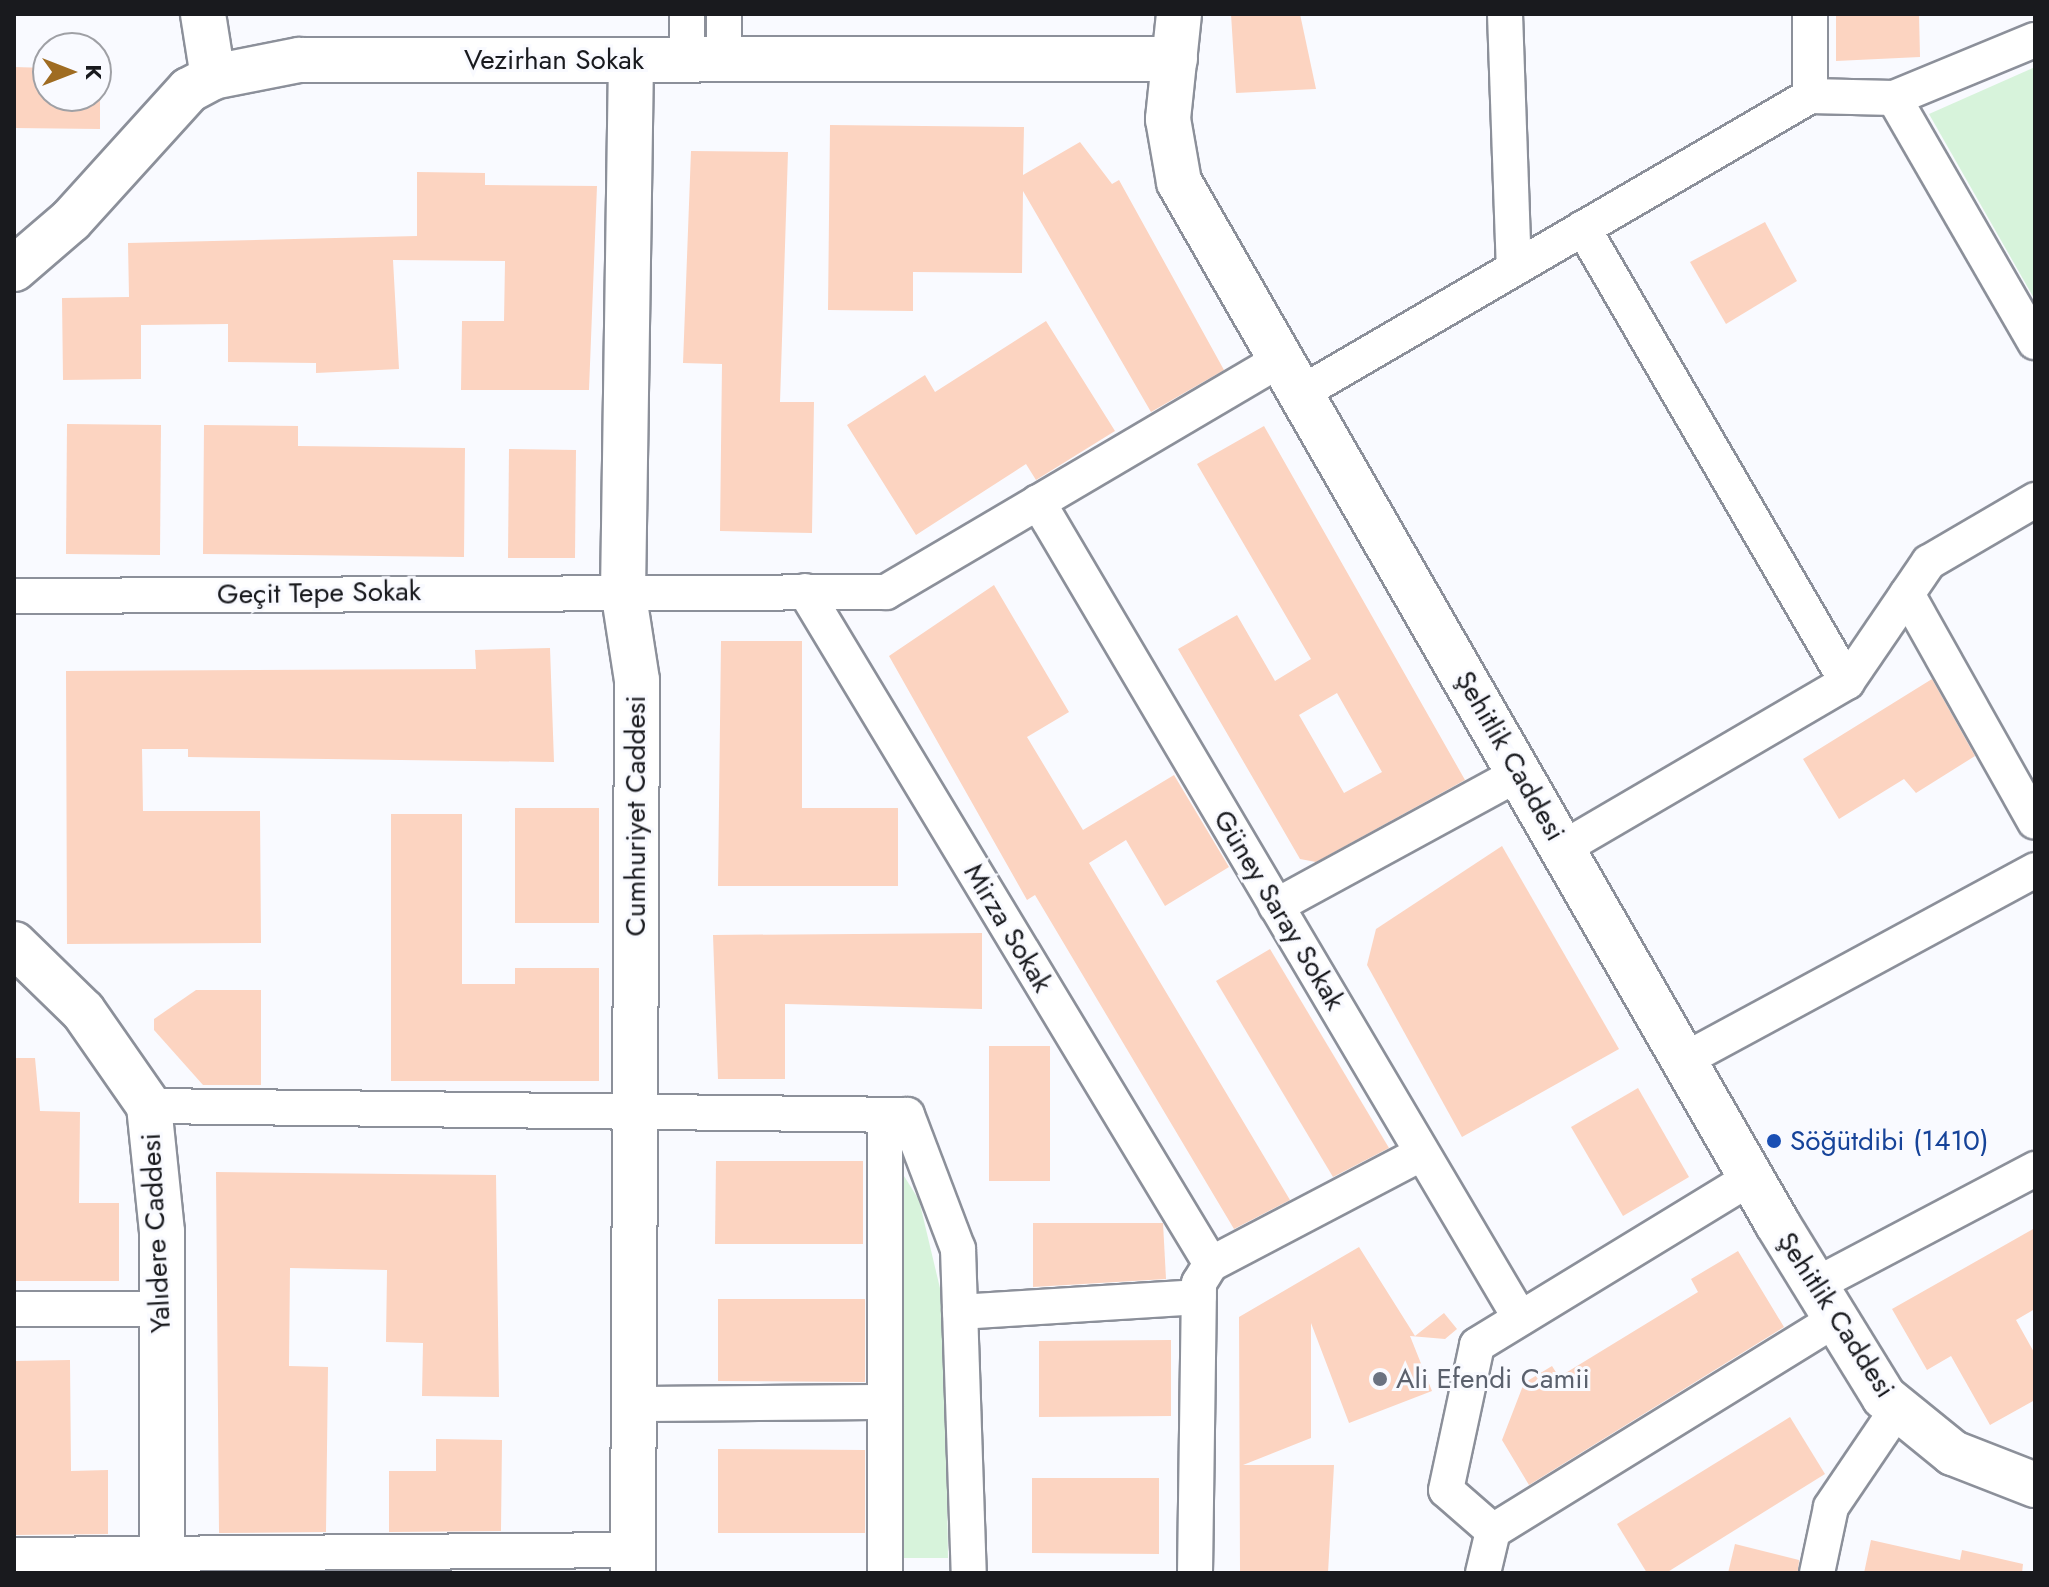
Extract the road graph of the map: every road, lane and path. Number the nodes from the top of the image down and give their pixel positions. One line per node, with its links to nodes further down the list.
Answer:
1 (203, 14): 11 (street)
2 (687, 14): 10 (street)
3 (724, 14): 10 (street)
4 (1179, 14): 8 (street, Şehitlik Caddesi)
5 (1505, 14): 15 (street)
6 (1810, 14): 12 (street)
7 (2035, 40): 13 (street)
8 (1175, 59): 10 (street, Vezirhan Sokak); 18 (street, Şehitlik Caddesi)
9 (631, 60): 10 (street, Vezirhan Sokak); 11 (street, Vezirhan Sokak); 21 (street, Cumhuriyet Caddesi)
10 (705, 60)
11 (213, 77): 16 (street, Vezirhan Sokak)
12 (1810, 96): 13 (street); 14 (street, Geçit Tepe Sokak)
13 (1894, 98): 17 (street)
14 (1583, 228): 15 (street, Geçit Tepe Sokak); 25 (street)
15 (1514, 268): 18 (street, Geçit Tepe Sokak)
16 (14, 269)
17 (2035, 342)
18 (1291, 376): 20 (street, Geçit Tepe Sokak); 26 (street, Şehitlik Caddesi)
19 (2035, 500): 23 (street)
20 (1038, 502): 22 (street, Geçit Tepe Sokak); 30 (street, Güney Saray Sokak)
21 (623, 590): 22 (street, Geçit Tepe Sokak); 24 (street, Geçit Tepe Sokak); 34 (street, Cumhuriyet Caddesi)
22 (805, 591): 39 (street, Mirza Sokak)
23 (1907, 594): 25 (street); 27 (street)
24 (14, 596)
25 (1847, 682): 28 (street)
26 (1520, 773): 28 (street, Şehitlik Caddesi); 30 (street)
27 (2035, 822)
28 (1563, 848): 32 (street, Şehitlik Caddesi)
29 (2035, 870): 32 (street)
30 (1276, 906): 36 (street, Güney Saray Sokak)
31 (14, 944): 33 (street, Yalıdere Caddesi)
32 (1684, 1060): 38 (street, Şehitlik Caddesi)
33 (149, 1106): 34 (street); 43 (street, Yalıdere Caddesi)
34 (635, 1109): 35 (street); 47 (street, Cumhuriyet Caddesi)
35 (885, 1115): 44 (street); 46 (street)
36 (1422, 1153): 39 (street); 45 (street, Güney Saray Sokak)
37 (2035, 1169): 41 (street)
38 (1751, 1178): 41 (street, Şehitlik Caddesi); 45 (street)
39 (1211, 1264): 40 (street)
40 (1199, 1297): 44 (street); 57 (street)
41 (1825, 1302): 48 (street, Şehitlik Caddesi); 50 (street)
42 (14, 1309): 43 (street)
43 (162, 1309): 54 (street, Yalıdere Caddesi)
44 (960, 1312): 56 (street)
45 (1520, 1318): 50 (street)
46 (885, 1402): 47 (street); 55 (street)
47 (633, 1404): 52 (street, Cumhuriyet Caddesi)
48 (1898, 1408): 49 (street, Şehitlik Caddesi); 59 (street)
49 (2035, 1485)
50 (1493, 1531): 58 (street)
51 (14, 1555): 54 (street)
52 (633, 1561): 53 (street)
53 (436, 1562): 54 (street)
54 (162, 1564)
55 (885, 1573)
56 (969, 1573)
57 (1195, 1573)
58 (1483, 1573)
59 (1817, 1573)

